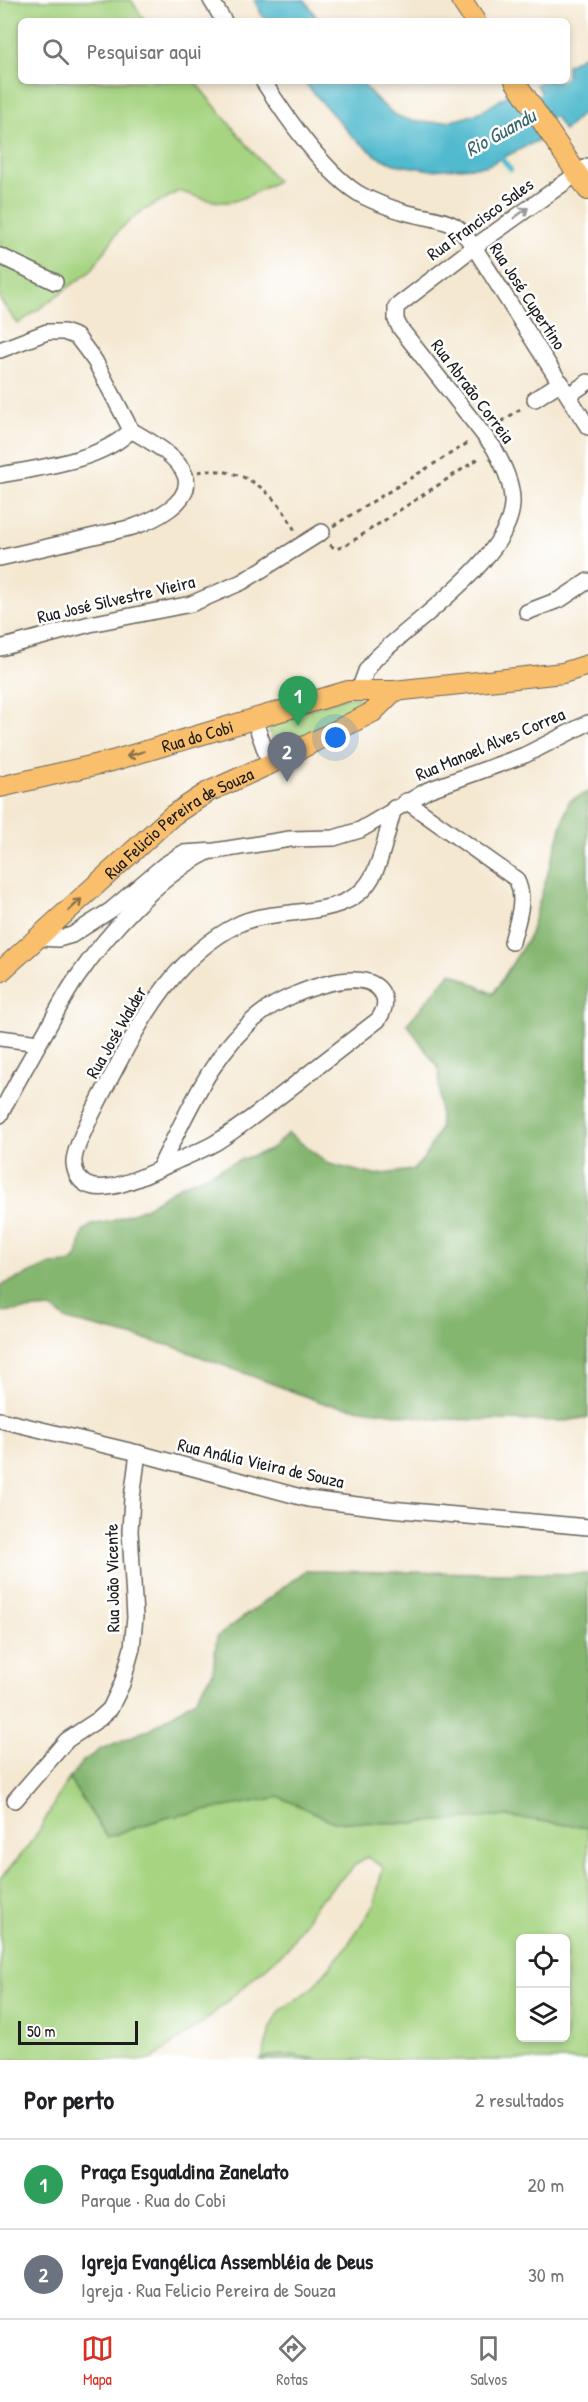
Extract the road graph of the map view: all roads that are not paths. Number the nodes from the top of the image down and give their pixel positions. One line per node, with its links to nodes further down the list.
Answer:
1 (211, 0): 3 (street)
2 (461, 0): 4 (main road)
3 (222, 18)
4 (473, 18)
5 (265, 84): 9 (street, Rua José Cupertino)
6 (519, 86): 7 (main road)
7 (582, 170): 8 (main road); 9 (street, Rua Francisco Sales, one-way to 7)
8 (588, 190)
9 (474, 247): 12 (street, Rua Francisco Sales); 15 (street, Rua José Cupertino)
10 (0, 256): 11 (street)
11 (55, 282)
12 (398, 306): 26 (street, Rua Abraão Correia)
13 (0, 350): 18 (street)
14 (588, 382): 15 (street)
15 (565, 388): 16 (street); 17 (street, Rua José Cupertino)
16 (535, 399)
17 (588, 427)
18 (131, 430): 19 (street); 21 (street)
19 (0, 475)
20 (322, 532): 24 (street, Rua José Silvestre Vieira)
21 (0, 558)
22 (588, 581): 23 (street)
23 (527, 612)
24 (0, 648)
25 (588, 665): 27 (main road)
26 (359, 690): 27 (main road, Rua do Cobi); 28 (main road, Rua do Cobi)
27 (394, 691): 30 (main road, Rua Felicio Pereira de Souza)
28 (254, 719): 30 (street); 31 (main road, Rua do Cobi, one-way to 31)
29 (588, 723): 32 (street, Rua Manoel Alves Correa)
30 (270, 764): 34 (main road, Rua Felicio Pereira de Souza, one-way to 30)
31 (0, 787)
32 (400, 804): 33 (street, Rua Manoel Alves Correa); 35 (street, Rua Manoel Alves Correa); 40 (street, Rua José Walder)
33 (209, 852): 34 (street, Rua Manoel Alves Correa); 38 (street)
34 (39, 938): 36 (main road, Rua Felicio Pereira de Souza)
35 (512, 942)
36 (0, 972)
37 (0, 1038): 38 (street)
38 (39, 1043): 39 (street)
39 (0, 1115)
40 (159, 1169): 40 (street, Rua José Walder)
41 (0, 1420): 42 (street, Rua Anália Vieira de Souza)
42 (138, 1453): 43 (street, Rua Anália Vieira de Souza); 44 (street, Rua João Vicente)
43 (588, 1527)
44 (15, 1800)

